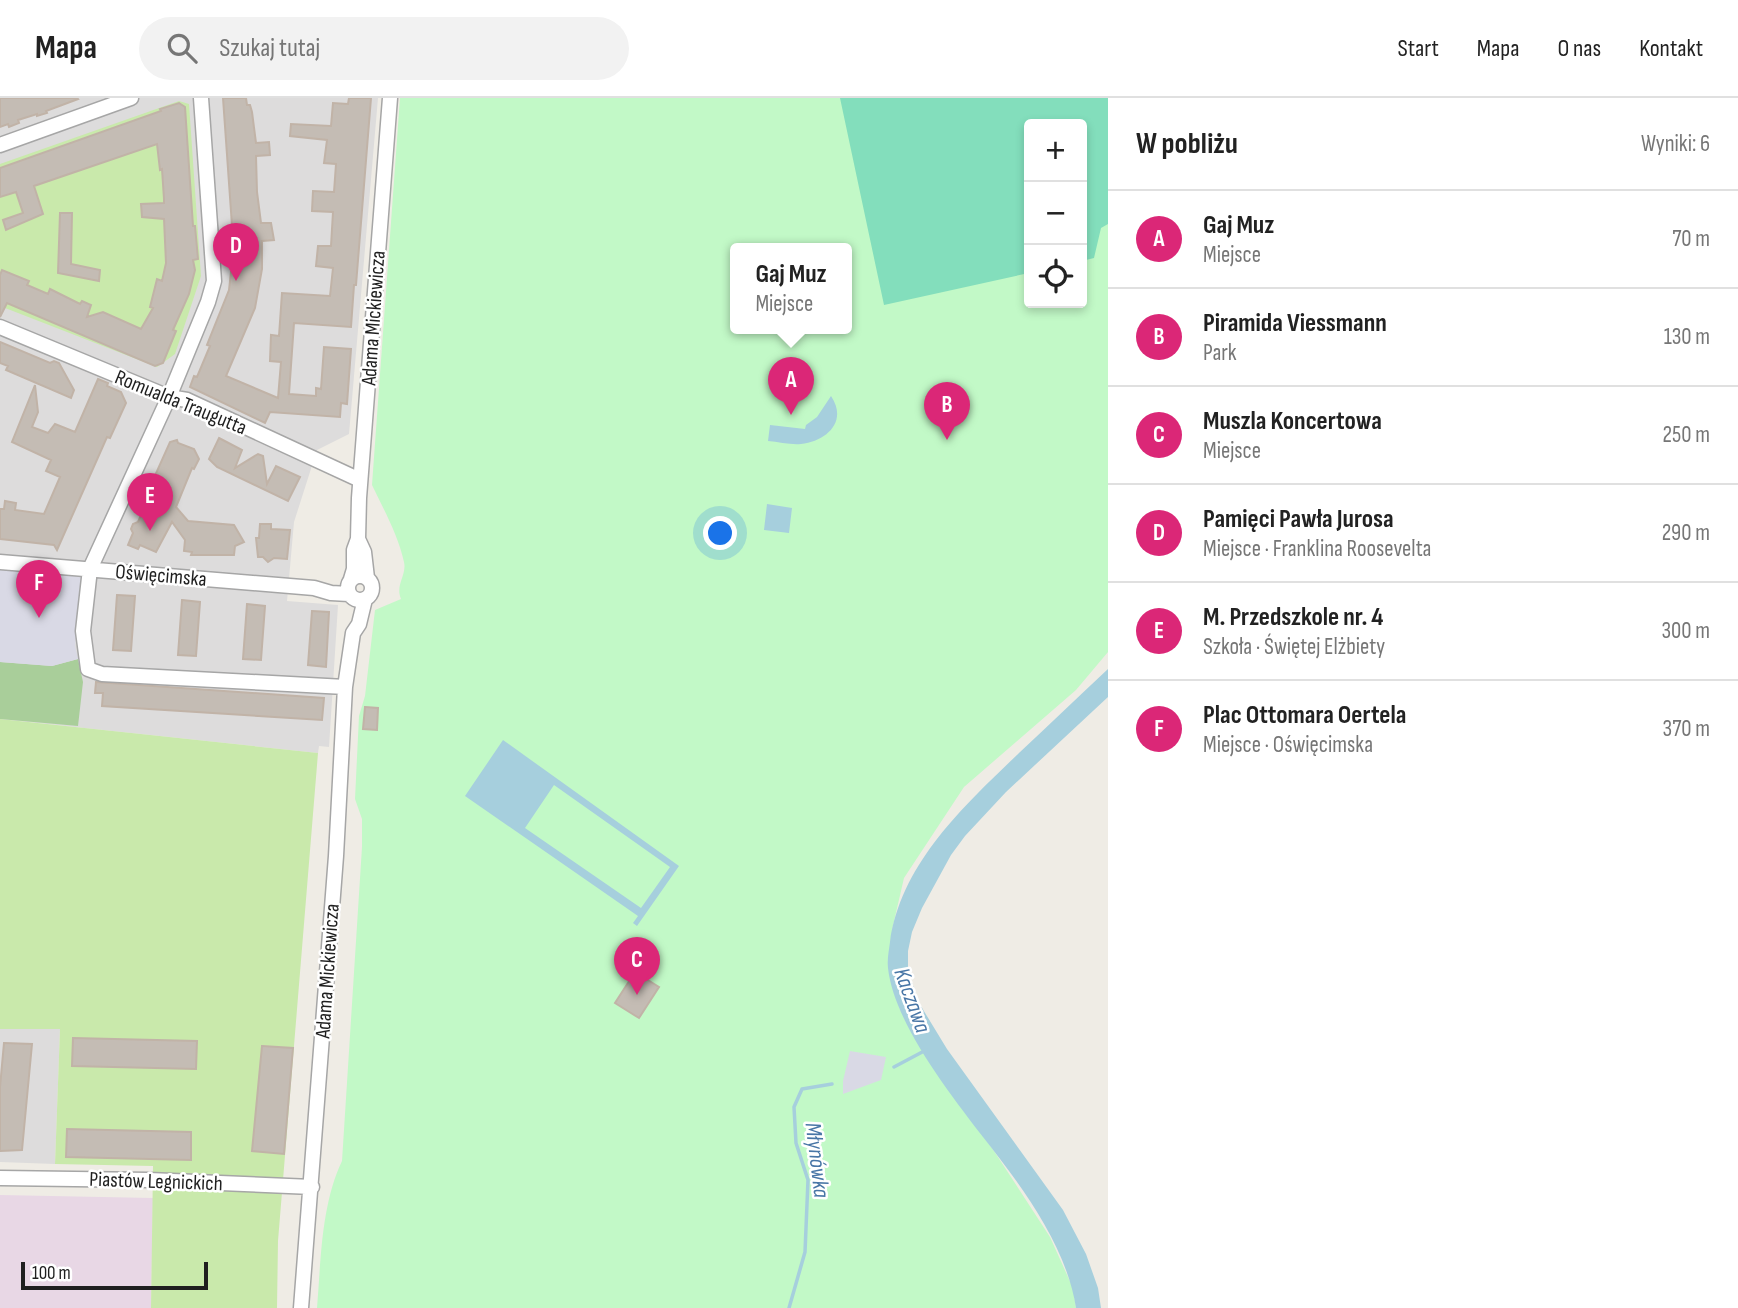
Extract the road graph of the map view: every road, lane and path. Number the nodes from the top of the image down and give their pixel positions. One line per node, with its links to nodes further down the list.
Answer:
1 (131, 98): 4 (street)
2 (201, 98): 6 (street)
3 (390, 98): 7 (street, Adama Mickiewicza)
4 (0, 145)
5 (0, 327): 6 (street, Romualda Traugutta)
6 (169, 397): 7 (street, Romualda Traugutta); 10 (street)
7 (360, 480): 8 (street, Adama Mickiewicza)
8 (358, 538): 11 (street, Adama Mickiewicza); 12 (street, Adama Mickiewicza)
9 (0, 562): 10 (street, Oświęcimska)
10 (90, 569): 12 (street, Oświęcimska); 13 (street)
11 (367, 578): 12 (street, Oświęcimska); 12 (street, Adama Mickiewicza)
12 (353, 590): 13 (street, Adama Mickiewicza)
13 (345, 687): 15 (street, Adama Mickiewicza)
14 (0, 1178): 15 (street, Piastów Legnickich)
15 (312, 1187): 16 (street, Adama Mickiewicza)
16 (301, 1308)

